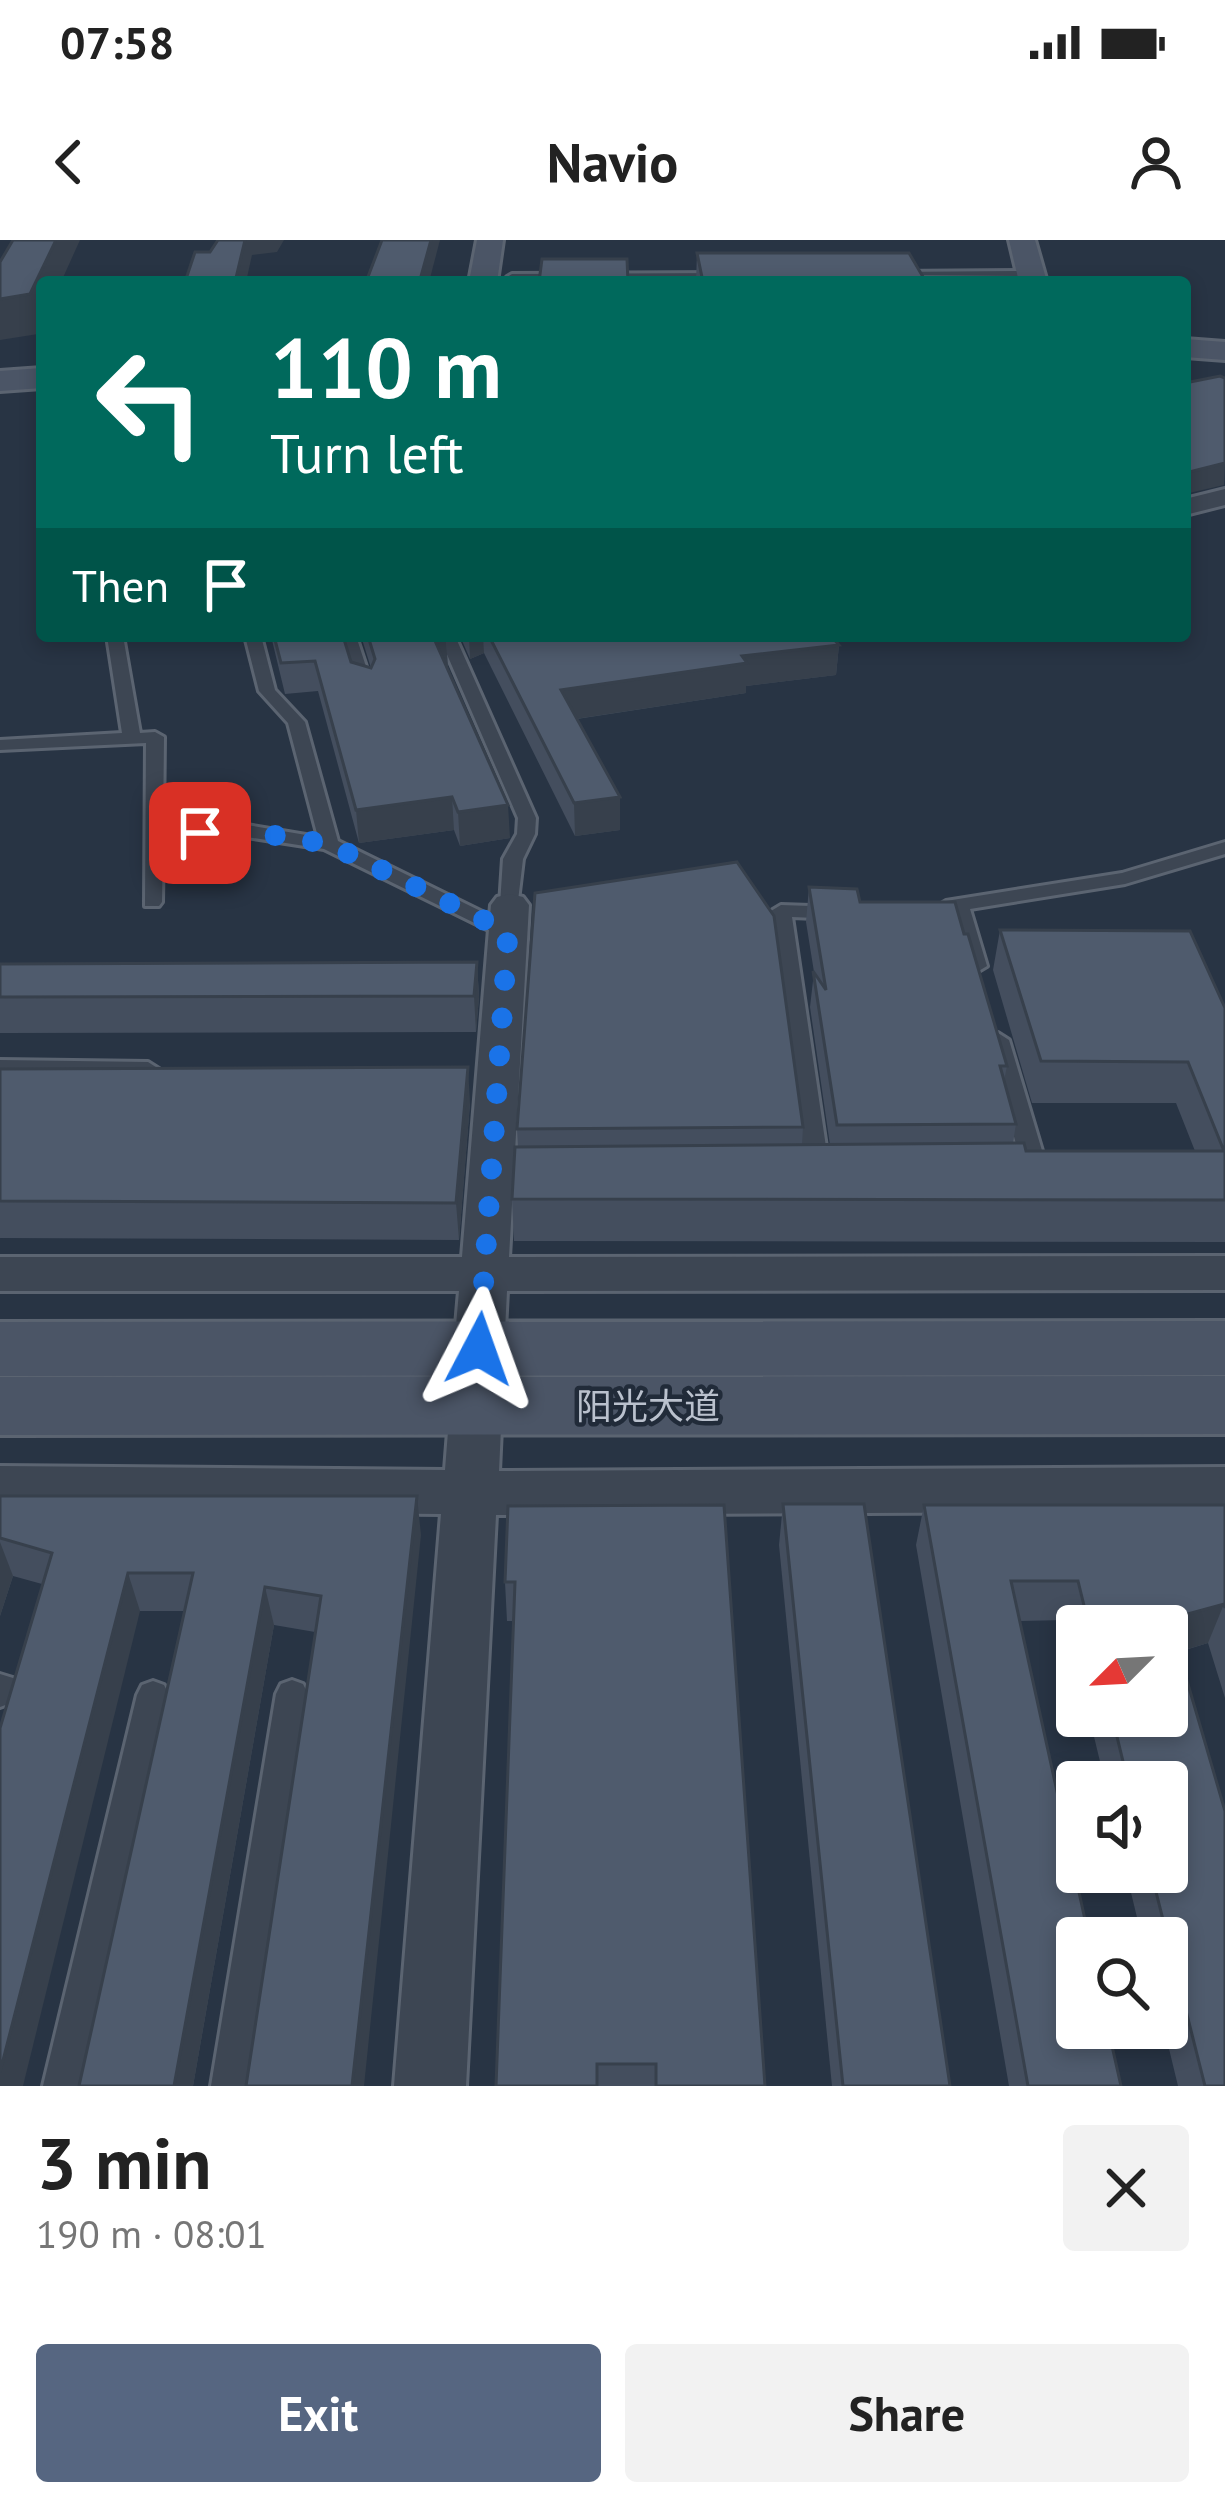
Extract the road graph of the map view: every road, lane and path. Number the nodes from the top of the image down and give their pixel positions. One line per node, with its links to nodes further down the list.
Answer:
1 (490, 240): 5 (main road)
2 (1010, 240): 7 (main road)
3 (1022, 240): 8 (main road)
4 (884, 275): 6 (lane)
5 (484, 276)
6 (912, 276)
7 (1023, 276)
8 (1024, 276)
9 (1191, 351): 10 (main road)
10 (1225, 354)
11 (36, 375): 12 (main road)
12 (0, 378)
13 (1225, 497): 14 (street)
14 (1191, 506)
15 (116, 642): 20 (lane)
16 (255, 642): 23 (lane)
17 (350, 642): 19 (lane)
18 (450, 642): 29 (lane)
19 (366, 691)
20 (132, 739): 21 (lane); 22 (lane)
21 (0, 745)
22 (154, 834): 23 (lane); 25 (lane)
23 (329, 844): 29 (lane)
24 (1225, 848): 26 (lane)
25 (152, 902)
26 (959, 905): 27 (lane); 32 (lane)
27 (922, 910)
28 (863, 914): 33 (lane)
29 (515, 916): 36 (street)
30 (0, 1067): 31 (lane)
31 (166, 1069)
32 (1016, 1174)
33 (818, 1176)
34 (1225, 1273): 36 (street)
35 (0, 1274): 36 (street)
36 (484, 1274): 39 (street)
37 (0, 1348): 39 (main road, 阳光大道)
38 (1225, 1348): 39 (main road, 阳光大道)
39 (478, 1378): 40 (main road, 阳光大道); 41 (main road, 阳光大道); 44 (street)
40 (1225, 1405)
41 (0, 1406)
42 (0, 1488): 44 (street)
43 (1225, 1489): 44 (street)
44 (470, 1492): 49 (street)
45 (153, 1694): 47 (lane)
46 (292, 1694): 48 (lane)
47 (62, 2086)
48 (230, 2086)
49 (430, 2086)

